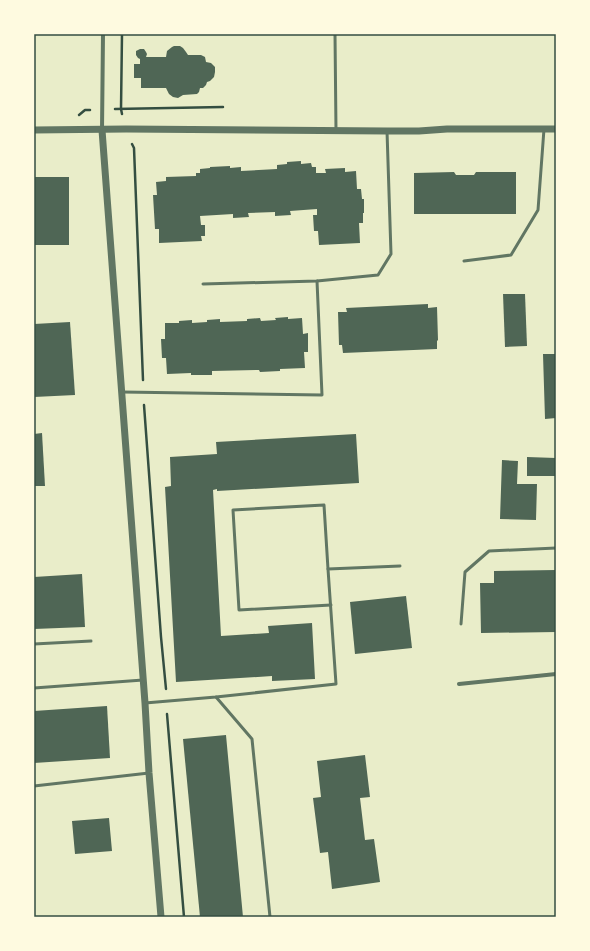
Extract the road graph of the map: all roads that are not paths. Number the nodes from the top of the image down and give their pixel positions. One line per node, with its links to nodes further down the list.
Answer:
1 (103, 34): 6 (street)
2 (335, 34): 7 (lane)
3 (544, 129): 4 (street); 8 (street); 9 (lane)
4 (556, 129)
5 (34, 130): 6 (street)
6 (102, 130): 7 (street); 12 (street)
7 (336, 131): 8 (street)
8 (387, 131): 10 (lane)
9 (464, 261)
10 (317, 280): 11 (lane); 12 (lane)
11 (203, 284)
12 (121, 392): 21 (street)
13 (556, 548): 17 (lane)
14 (400, 566): 15 (lane)
15 (328, 570): 16 (lane); 16 (lane)
16 (331, 605): 24 (lane)
17 (461, 624)
18 (91, 641): 19 (lane)
19 (34, 644)
20 (556, 674): 22 (street)
21 (143, 680): 23 (lane); 25 (street)
22 (459, 684)
23 (34, 688)
24 (216, 697): 25 (lane); 29 (lane)
25 (145, 703): 26 (street)
26 (149, 773): 27 (lane); 28 (street)
27 (34, 786)
28 (161, 917)
29 (270, 917)

